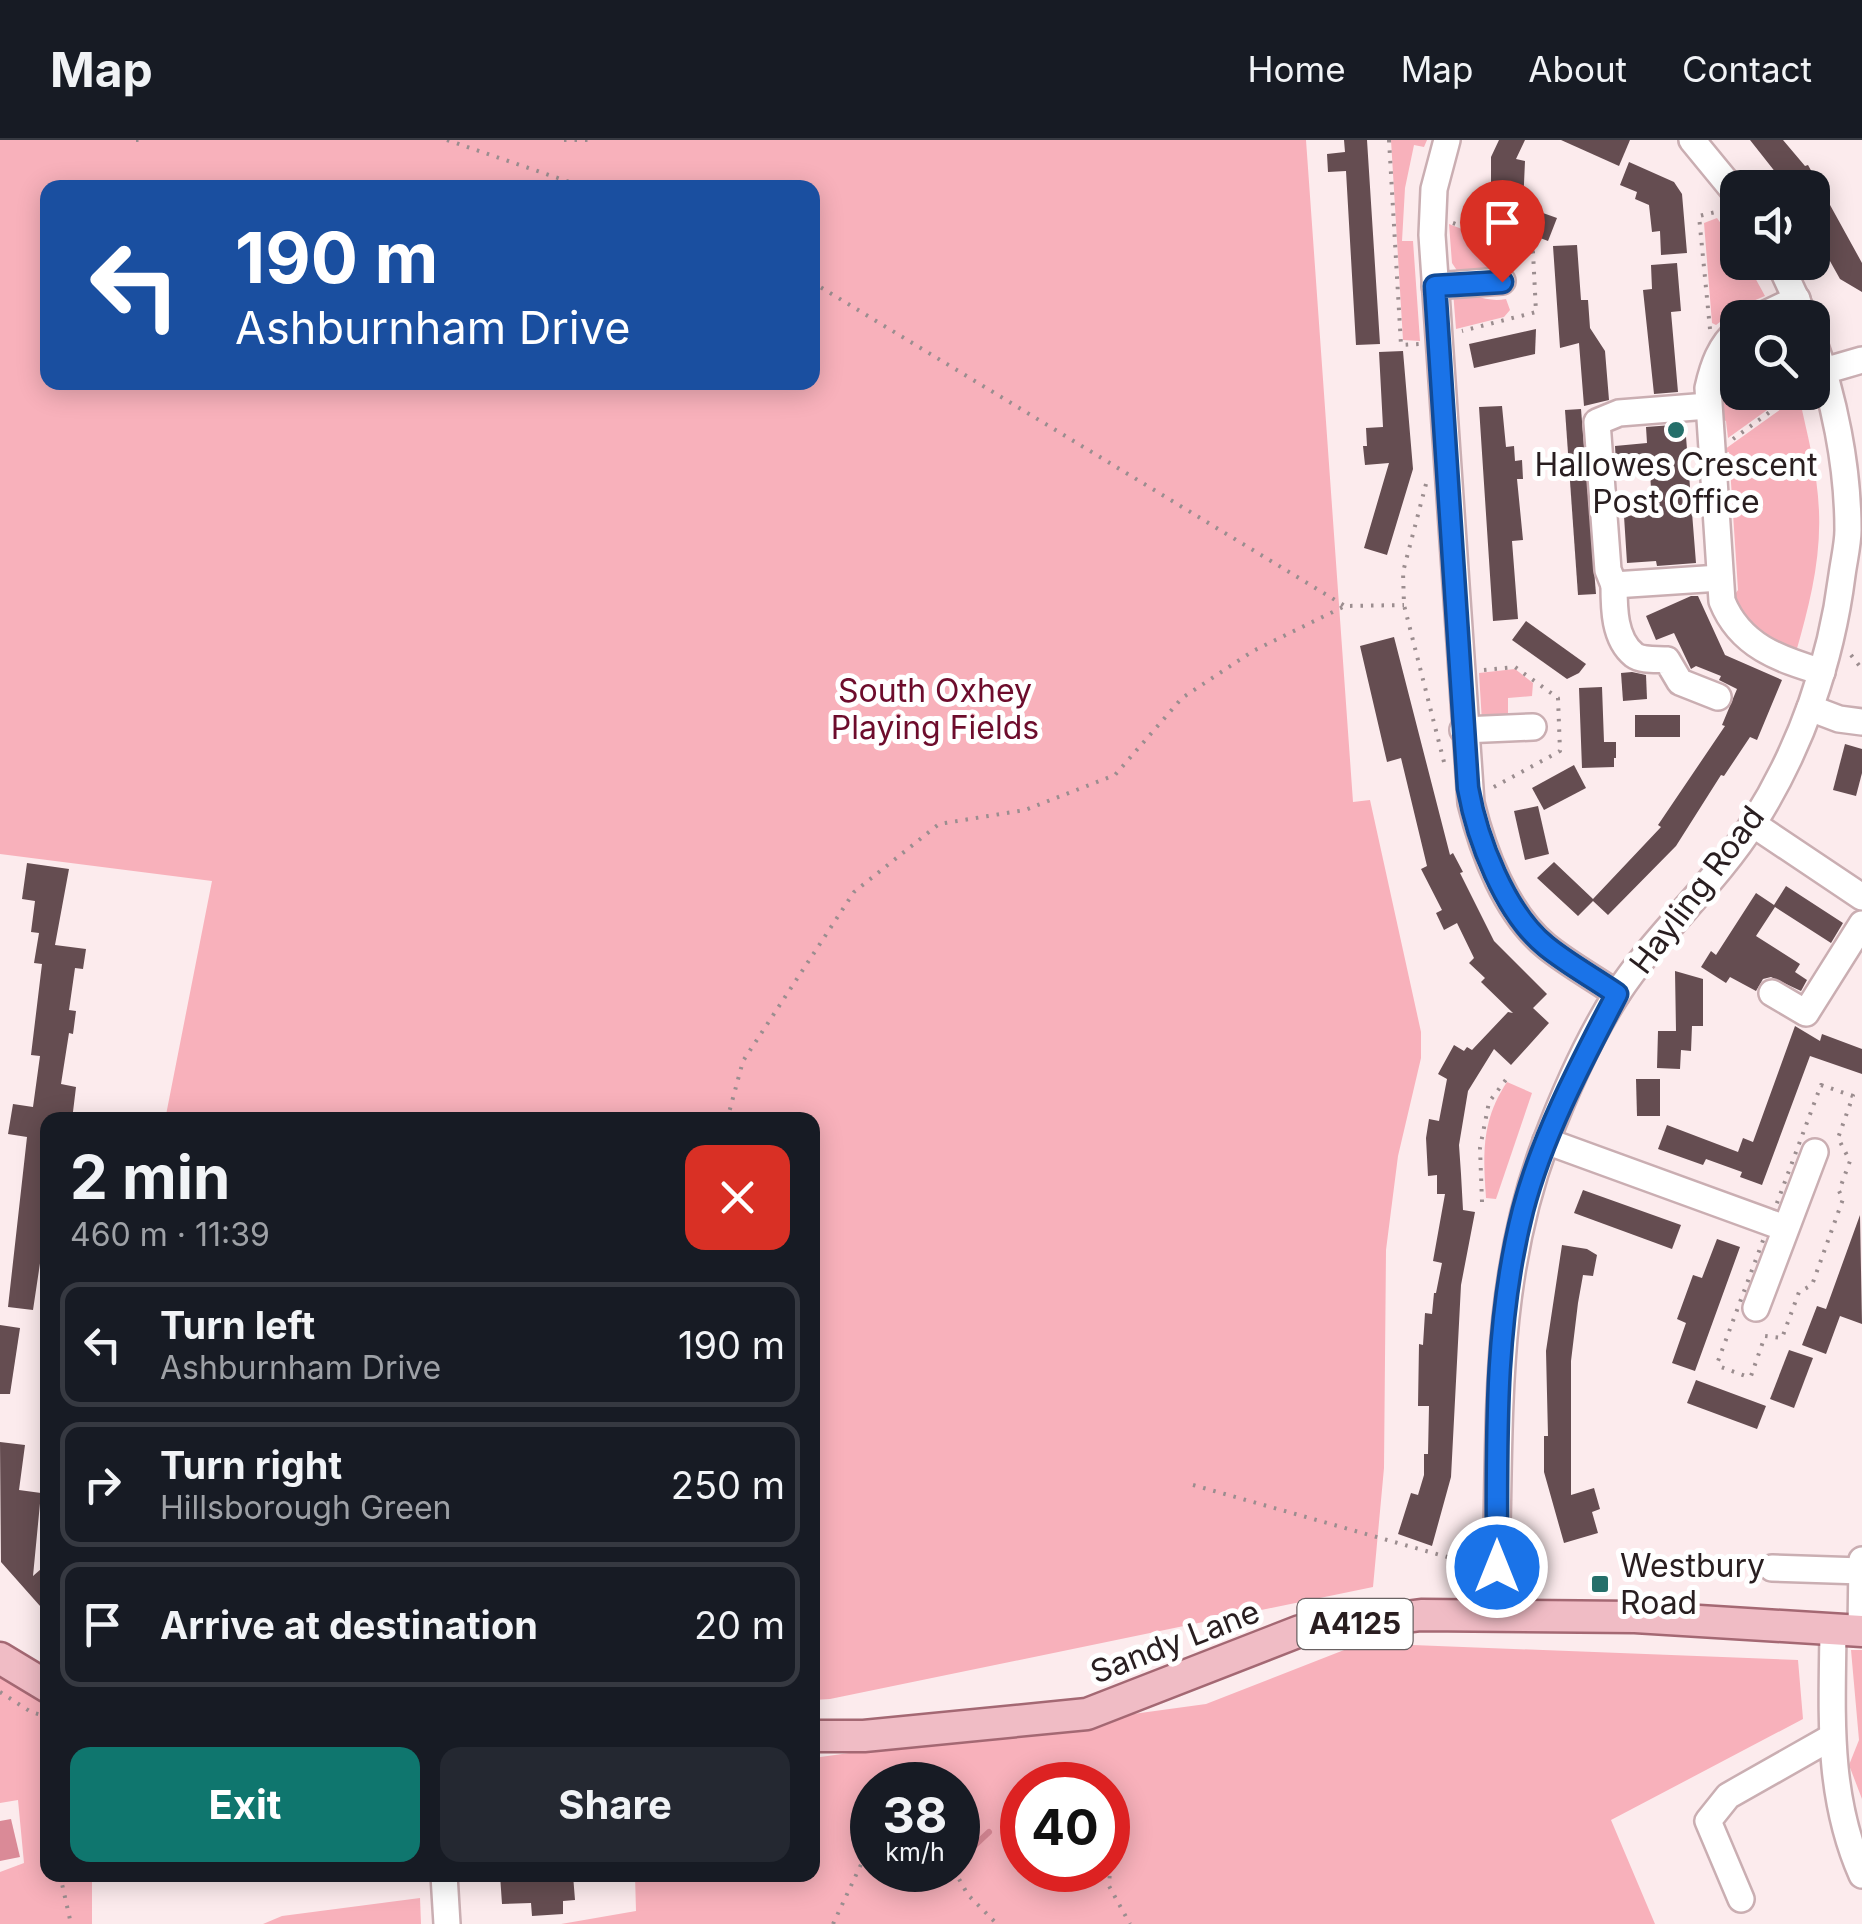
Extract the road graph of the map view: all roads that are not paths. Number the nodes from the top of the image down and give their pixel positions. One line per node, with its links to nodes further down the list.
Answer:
1 (1447, 140): 5 (street)
2 (1692, 140): 3 (street)
3 (1720, 183)
4 (1502, 282): 5 (street)
5 (1435, 286): 19 (street)
6 (1720, 352): 10 (street)
7 (1862, 360): 8 (street)
8 (1830, 369)
9 (1830, 400): 12 (street, Hayling Road)
10 (1708, 406): 11 (street); 13 (street)
11 (1720, 578): 13 (street); 14 (street)
12 (1852, 584): 14 (street, Hayling Road)
13 (1614, 585): 15 (street)
14 (1822, 672): 16 (street, Hayling Road)
15 (1718, 697)
16 (1810, 708): 17 (street); 20 (street, Hayling Road)
17 (1862, 722)
18 (1534, 727): 19 (street)
19 (1463, 730): 24 (street)
20 (1752, 824): 21 (street); 24 (street, Hayling Road)
21 (1862, 897)
22 (1862, 924): 23 (street)
23 (1772, 993)
24 (1617, 994): 25 (street, Hayling Road)
25 (1546, 1141): 27 (street); 32 (street, Hayling Road)
26 (1814, 1152): 27 (street)
27 (1785, 1228): 28 (street)
28 (1756, 1308)
29 (1862, 1560): 31 (street)
30 (1772, 1568): 31 (street)
31 (1862, 1571): 33 (street)
32 (1494, 1616): 33 (main road, Sandy Lane / A4125); 36 (main road, Sandy Lane / A4125)
33 (1852, 1631): 37 (street)
34 (0, 1658): 35 (main road)
35 (40, 1682)
36 (820, 1736)
37 (1832, 1737): 38 (street); 40 (street)
38 (1862, 1874)
39 (444, 1882): 41 (street)
40 (1742, 1899)
41 (447, 1924)

